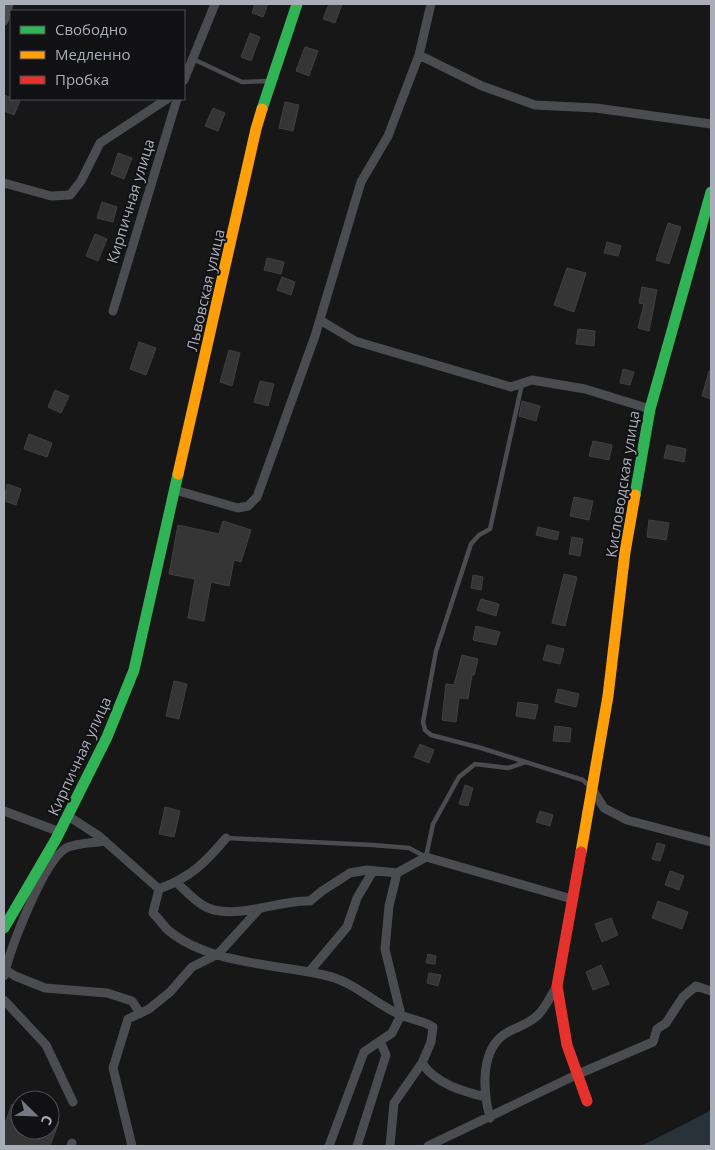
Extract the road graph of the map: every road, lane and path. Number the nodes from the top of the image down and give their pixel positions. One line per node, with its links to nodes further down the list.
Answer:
1 (9, 4): 5 (street)
2 (214, 4): 7 (street)
3 (297, 4): 9 (street, Львовская улица)
4 (431, 4): 6 (street)
5 (4, 21)
6 (418, 55): 12 (street); 16 (street)
7 (193, 59): 8 (street); 9 (lane)
8 (185, 78)
9 (270, 81): 19 (street, Львовская улица)
10 (164, 100): 13 (street)
11 (176, 100): 15 (street, Кирпичная улица)
12 (711, 124)
13 (4, 183)
14 (711, 192): 18 (street, Кисловодская улица)
15 (113, 311)
16 (320, 320): 17 (street); 19 (street)
17 (522, 383): 18 (street); 21 (lane)
18 (650, 408): 22 (street, Кисловодская улица)
19 (175, 490): 20 (street, Львовская улица)
20 (153, 586): 24 (street, Кирпичная улица)
21 (527, 762): 22 (lane); 29 (lane)
22 (590, 787): 28 (street); 34 (street, Кисловодская улица)
23 (4, 811): 25 (street)
24 (68, 816): 25 (street, Кирпичная улица); 27 (street)
25 (60, 832): 36 (street, Кирпичная улица)
26 (226, 838): 29 (lane); 32 (street)
27 (104, 841): 33 (street); 38 (street)
28 (711, 842)
29 (426, 857): 31 (street); 34 (street)
30 (373, 872): 31 (street); 35 (street); 39 (street)
31 (397, 873): 44 (street)
32 (177, 883): 33 (street); 35 (street)
33 (159, 889): 37 (street)
34 (572, 899): 40 (street, Кисловодская улица)
35 (260, 908): 37 (street)
36 (4, 928)
37 (218, 954): 39 (street); 43 (street)
38 (4, 972): 43 (street)
39 (309, 972): 44 (street)
40 (557, 986): 47 (street, Кисловодская улица); 48 (street)
41 (711, 991): 47 (street)
42 (4, 1000): 50 (street)
43 (140, 1013): 52 (street)
44 (400, 1015): 45 (street); 46 (street)
45 (380, 1042): 53 (street); 54 (street)
46 (422, 1063): 48 (street); 55 (street)
47 (576, 1075): 49 (street, Кисловодская улица); 51 (street)
48 (485, 1097): 51 (street)
49 (586, 1101)
50 (73, 1102)
51 (490, 1118): 56 (street)
52 (132, 1146)
53 (329, 1146)
54 (357, 1146)
55 (390, 1146)
56 (428, 1146)

